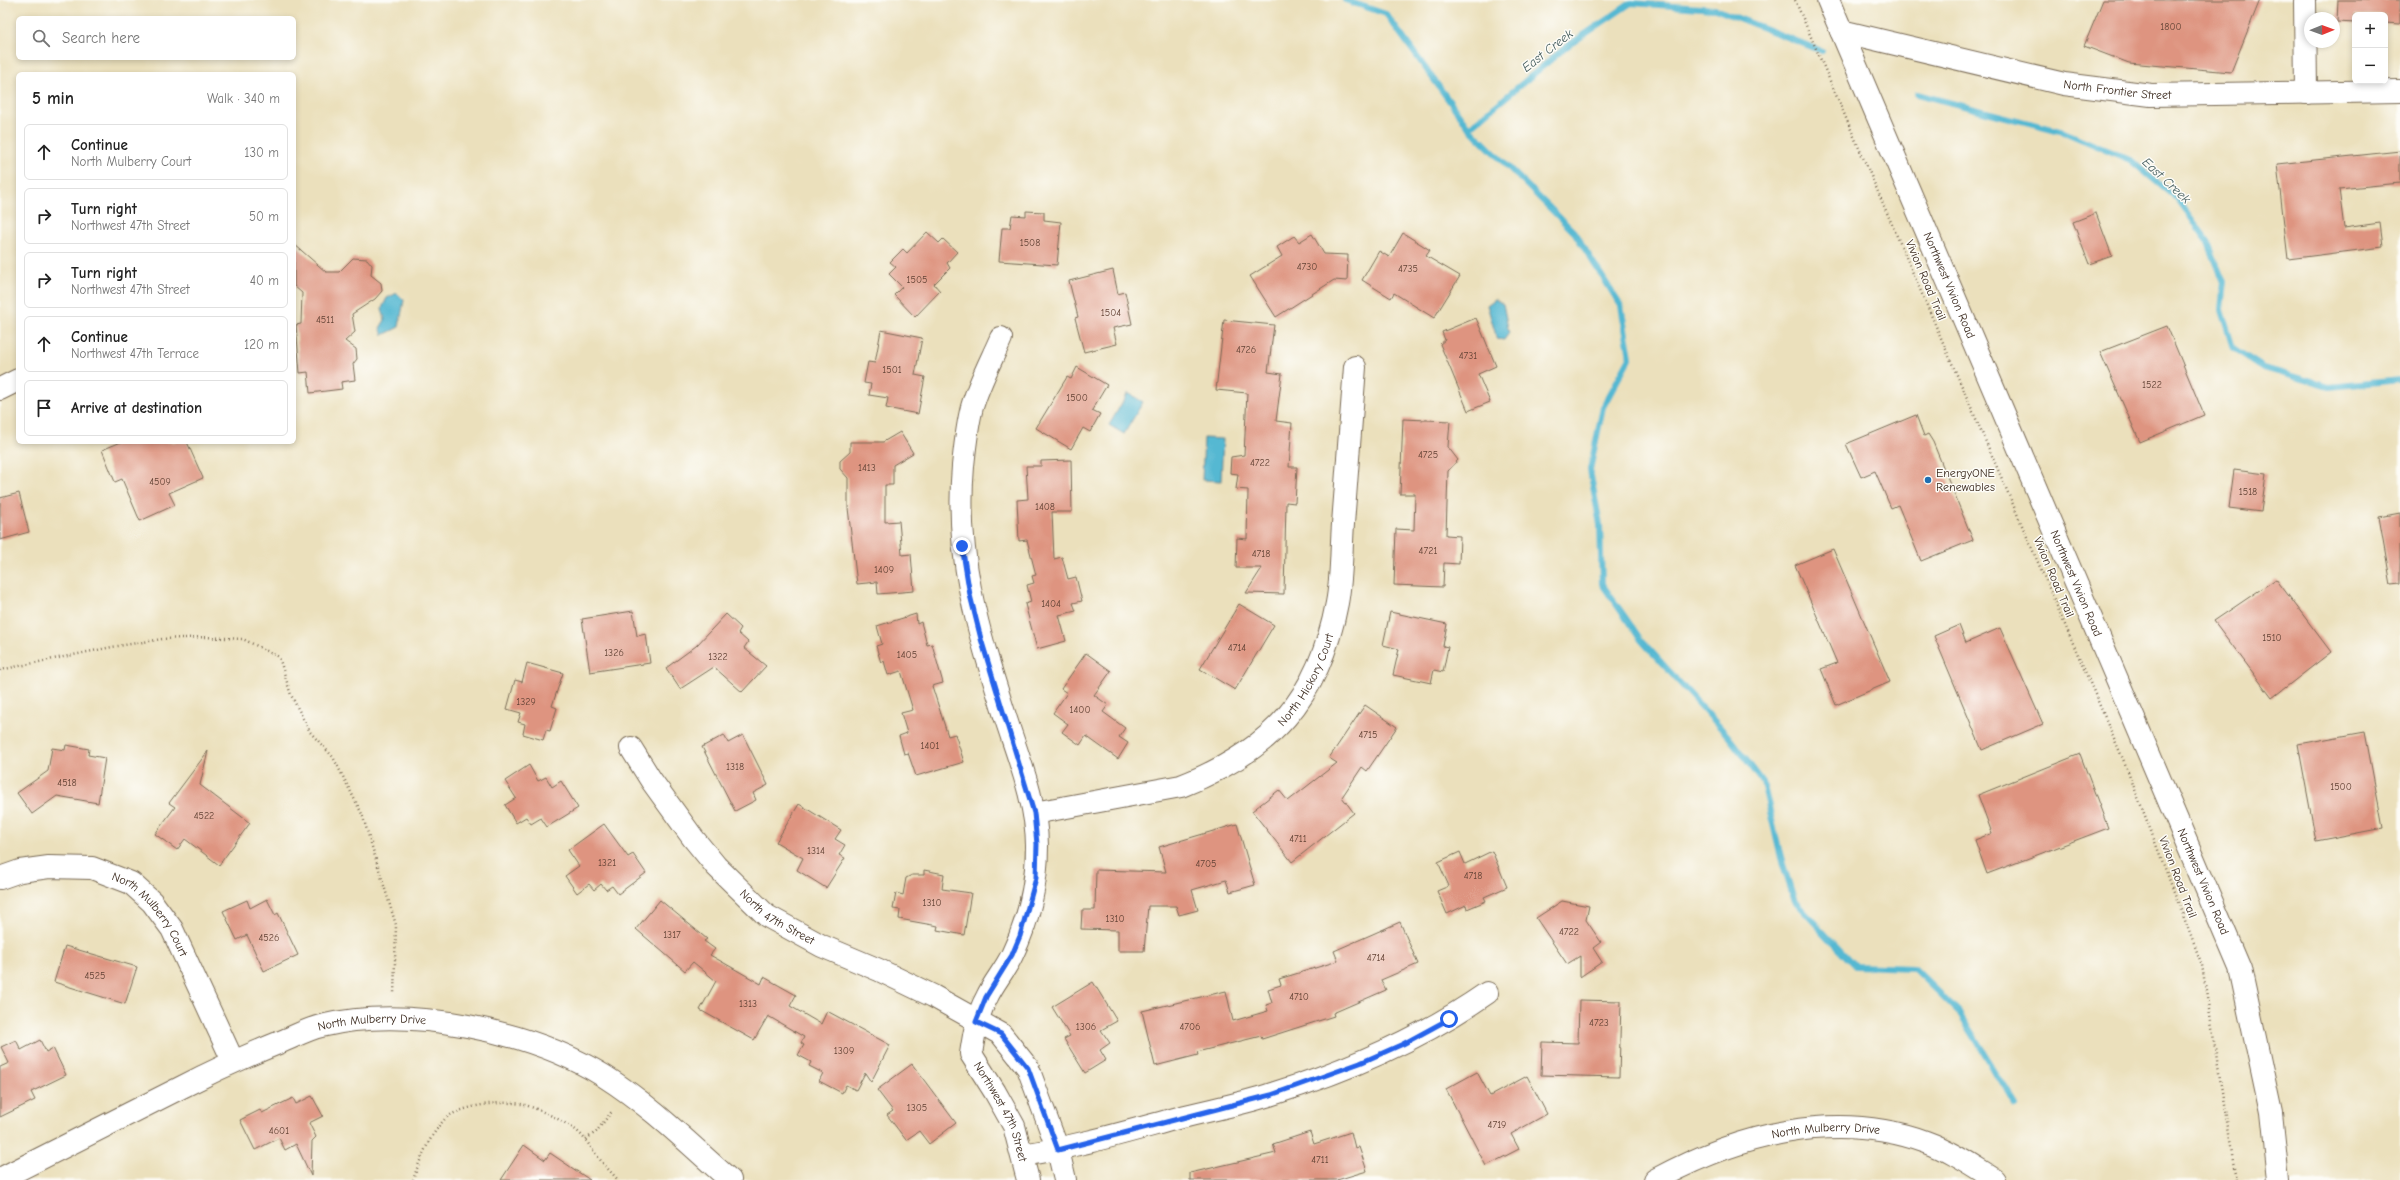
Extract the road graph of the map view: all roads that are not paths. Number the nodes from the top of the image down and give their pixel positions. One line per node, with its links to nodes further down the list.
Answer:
1 (1828, 0): 3 (street, Northwest Vivion Road)
2 (2305, 0): 5 (street)
3 (1841, 31): 5 (street, North Frontier Street); 24 (street, Northwest Vivion Road)
4 (2400, 91): 5 (street, North Frontier Street)
5 (2306, 93)
6 (1001, 338): 11 (street, Northwest 47th Street)
7 (1355, 367): 11 (street, North Hickory Court)
8 (16, 381): 9 (street)
9 (0, 389)
10 (631, 748): 14 (street, North 47th Street)
11 (1034, 813): 14 (street, Northwest 47th Street)
12 (0, 878): 15 (street, North Mulberry Court)
13 (1487, 993): 16 (street)
14 (976, 1022): 16 (street); 17 (street, Northwest 47th Street)
15 (233, 1061): 18 (street, North Mulberry Drive); 19 (street, North Mulberry Drive)
16 (1058, 1150): 17 (street); 21 (street)
17 (1022, 1155): 20 (street, Northwest 47th Street)
18 (0, 1179)
19 (730, 1180)
20 (1028, 1180)
21 (1065, 1180)
22 (1655, 1180): 23 (street, North Mulberry Drive)
23 (1995, 1180)
24 (2278, 1180)

